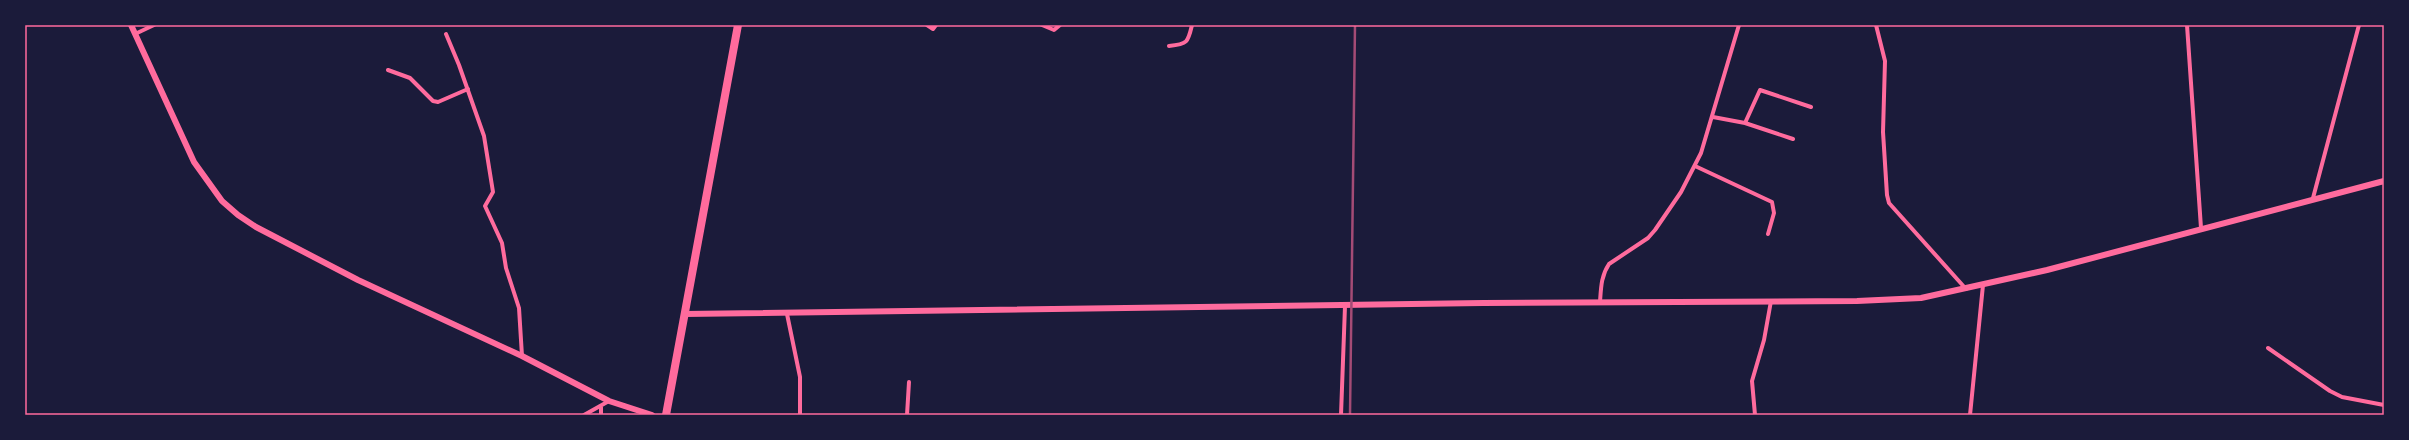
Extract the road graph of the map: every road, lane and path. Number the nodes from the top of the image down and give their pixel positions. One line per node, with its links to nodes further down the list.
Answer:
1 (131, 25): 13 (street)
2 (154, 25): 13 (street)
3 (738, 25): 32 (highway)
4 (927, 25): 5 (street)
5 (936, 25)
6 (1042, 25): 7 (street)
7 (1060, 25)
8 (1192, 25): 15 (street)
9 (1739, 25): 19 (street)
10 (1876, 25): 28 (street)
11 (2187, 25): 25 (street)
12 (2359, 25): 24 (street)
13 (135, 34): 35 (street)
14 (446, 34): 17 (street)
15 (1169, 46)
16 (388, 70): 17 (street)
17 (468, 89): 35 (street)
18 (1811, 107): 20 (street)
19 (1713, 117): 20 (street); 22 (street)
20 (1744, 123): 21 (street)
21 (1793, 139)
22 (1695, 166): 26 (street); 30 (street)
23 (2384, 180): 24 (street)
24 (2313, 198): 25 (street)
25 (2201, 228): 27 (street)
26 (1768, 234)
27 (1983, 286): 28 (street); 48 (street)
28 (1966, 289): 29 (street)
29 (1771, 301): 30 (street); 47 (street)
30 (1600, 302): 31 (street)
31 (1345, 306): 33 (street); 46 (street)
32 (684, 314): 33 (street); 43 (highway)
33 (787, 314): 44 (street)
34 (2268, 348): 38 (street)
35 (522, 356): 37 (street)
36 (909, 382): 45 (street)
37 (609, 400): 39 (street); 42 (street)
38 (2384, 405)
39 (601, 406): 40 (street); 41 (street)
40 (584, 415)
41 (601, 415)
42 (652, 415)
43 (666, 415)
44 (800, 415)
45 (907, 415)
46 (1341, 415)
47 (1755, 415)
48 (1970, 415)

